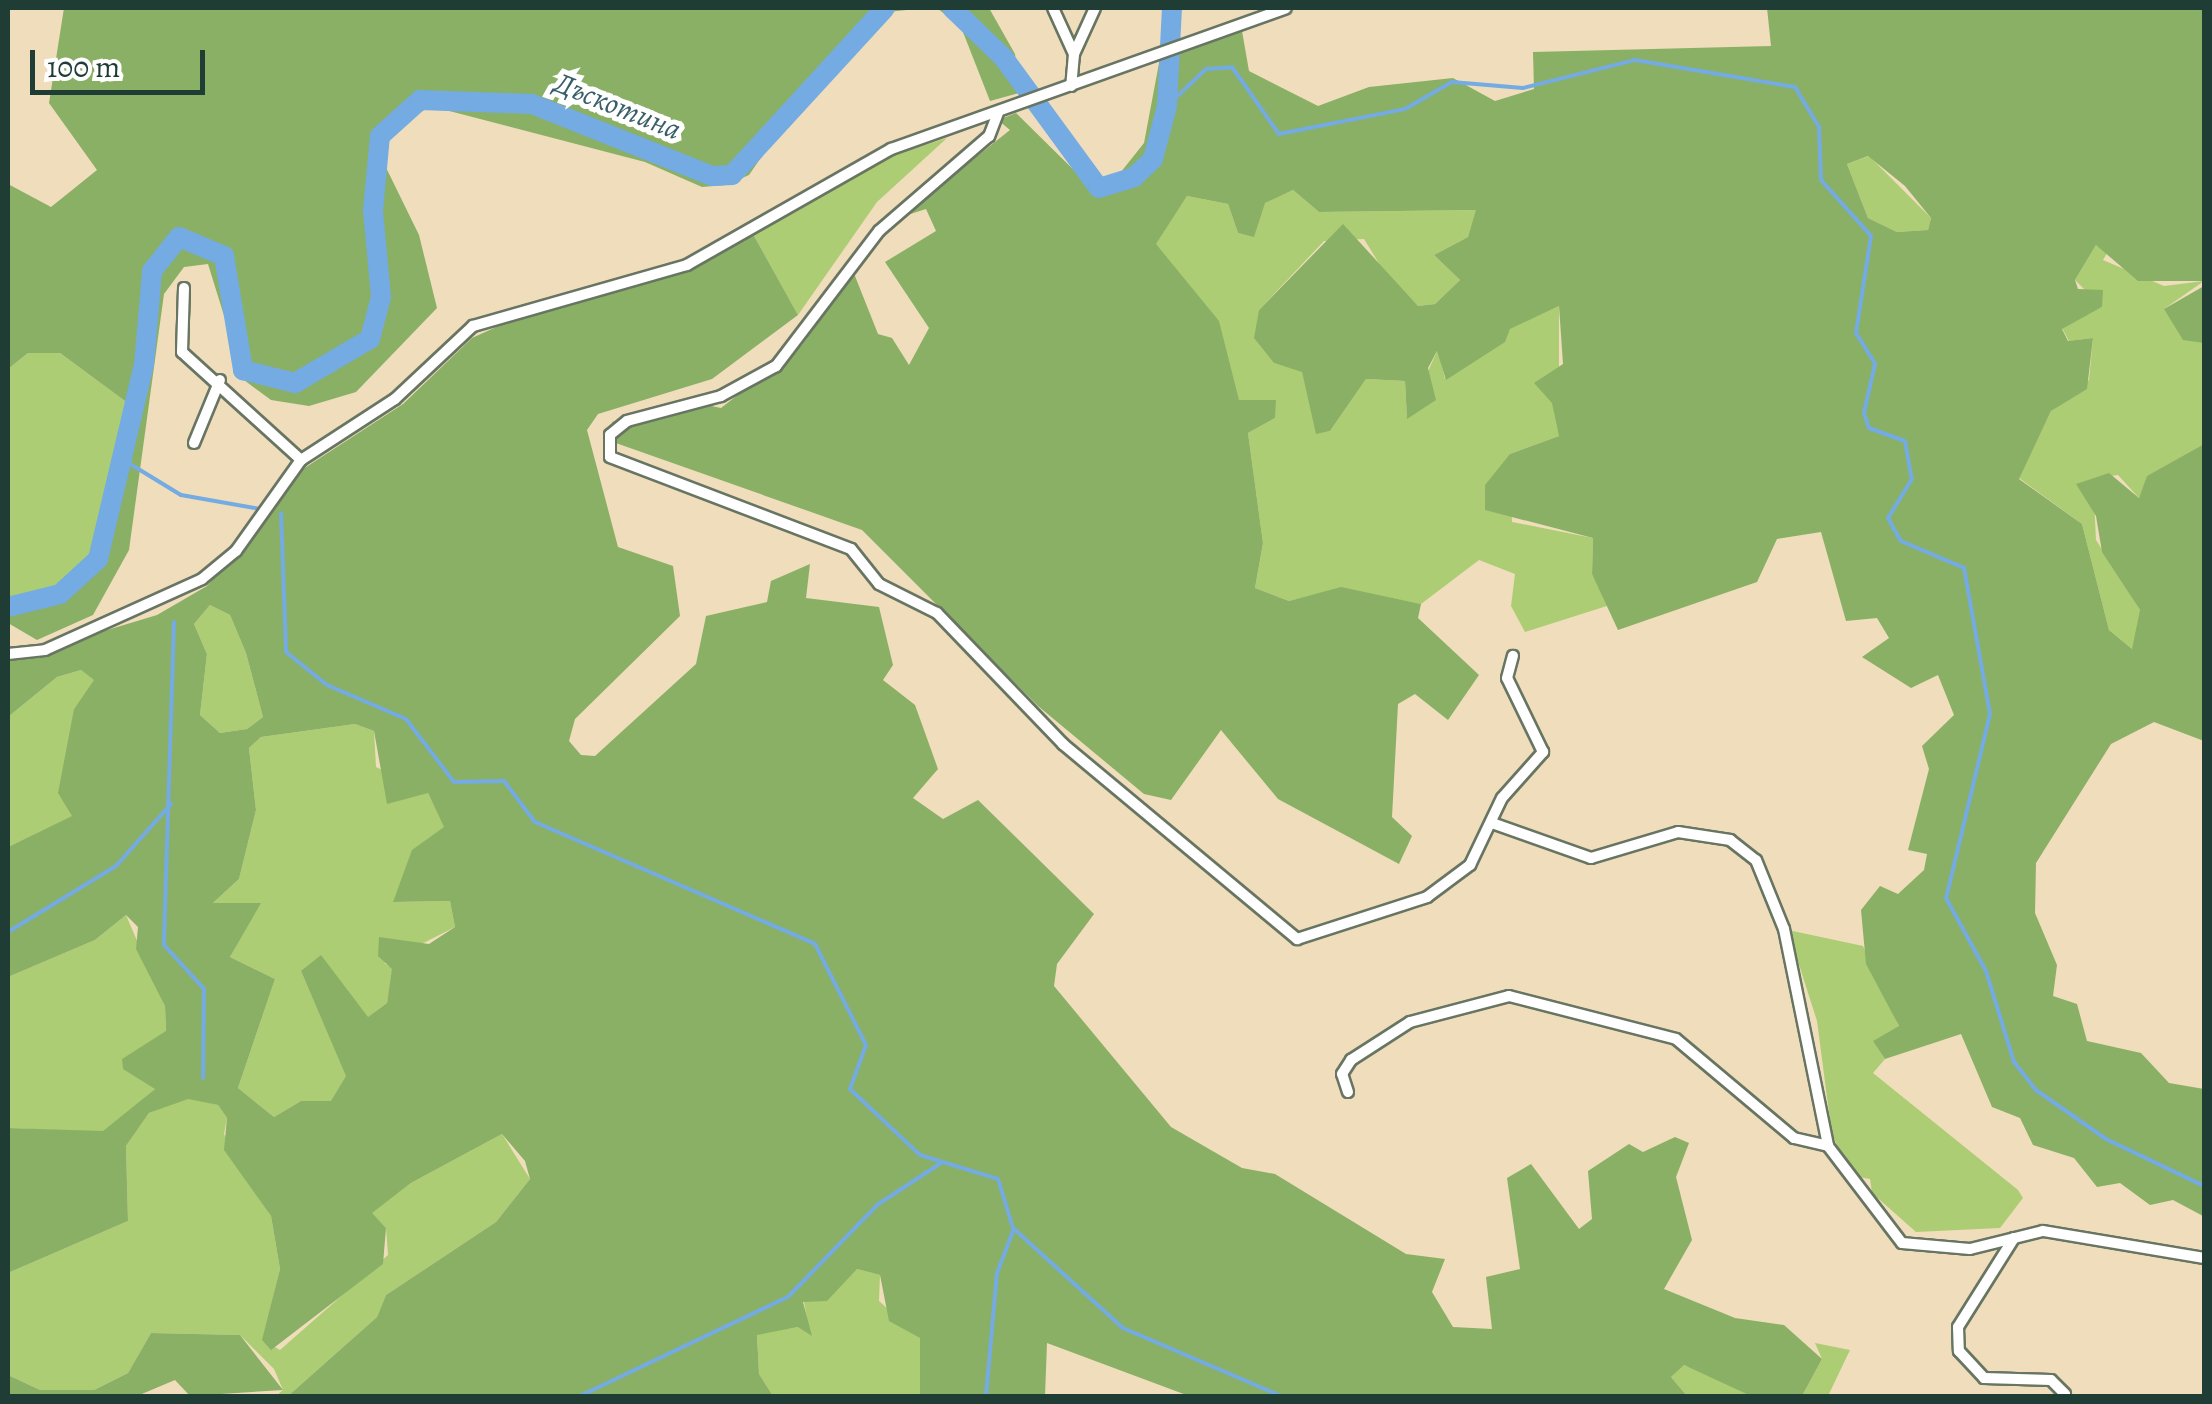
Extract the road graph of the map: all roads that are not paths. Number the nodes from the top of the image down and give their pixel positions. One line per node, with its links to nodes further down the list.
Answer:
1 (1053, 8): 4 (street)
2 (1095, 8): 4 (street)
3 (1286, 8): 5 (street)
4 (1074, 54): 5 (street)
5 (1071, 86): 6 (street)
6 (998, 113): 10 (street); 13 (street)
7 (184, 288): 8 (street)
8 (220, 380): 9 (street); 10 (street)
9 (194, 442)
10 (301, 460): 11 (street)
11 (8, 654)
12 (1513, 656): 13 (street)
13 (1492, 823): 15 (street)
14 (1348, 1092): 15 (street)
15 (1828, 1146): 16 (street)
16 (2014, 1238): 17 (street); 18 (street)
17 (2204, 1258)
18 (2066, 1394)

